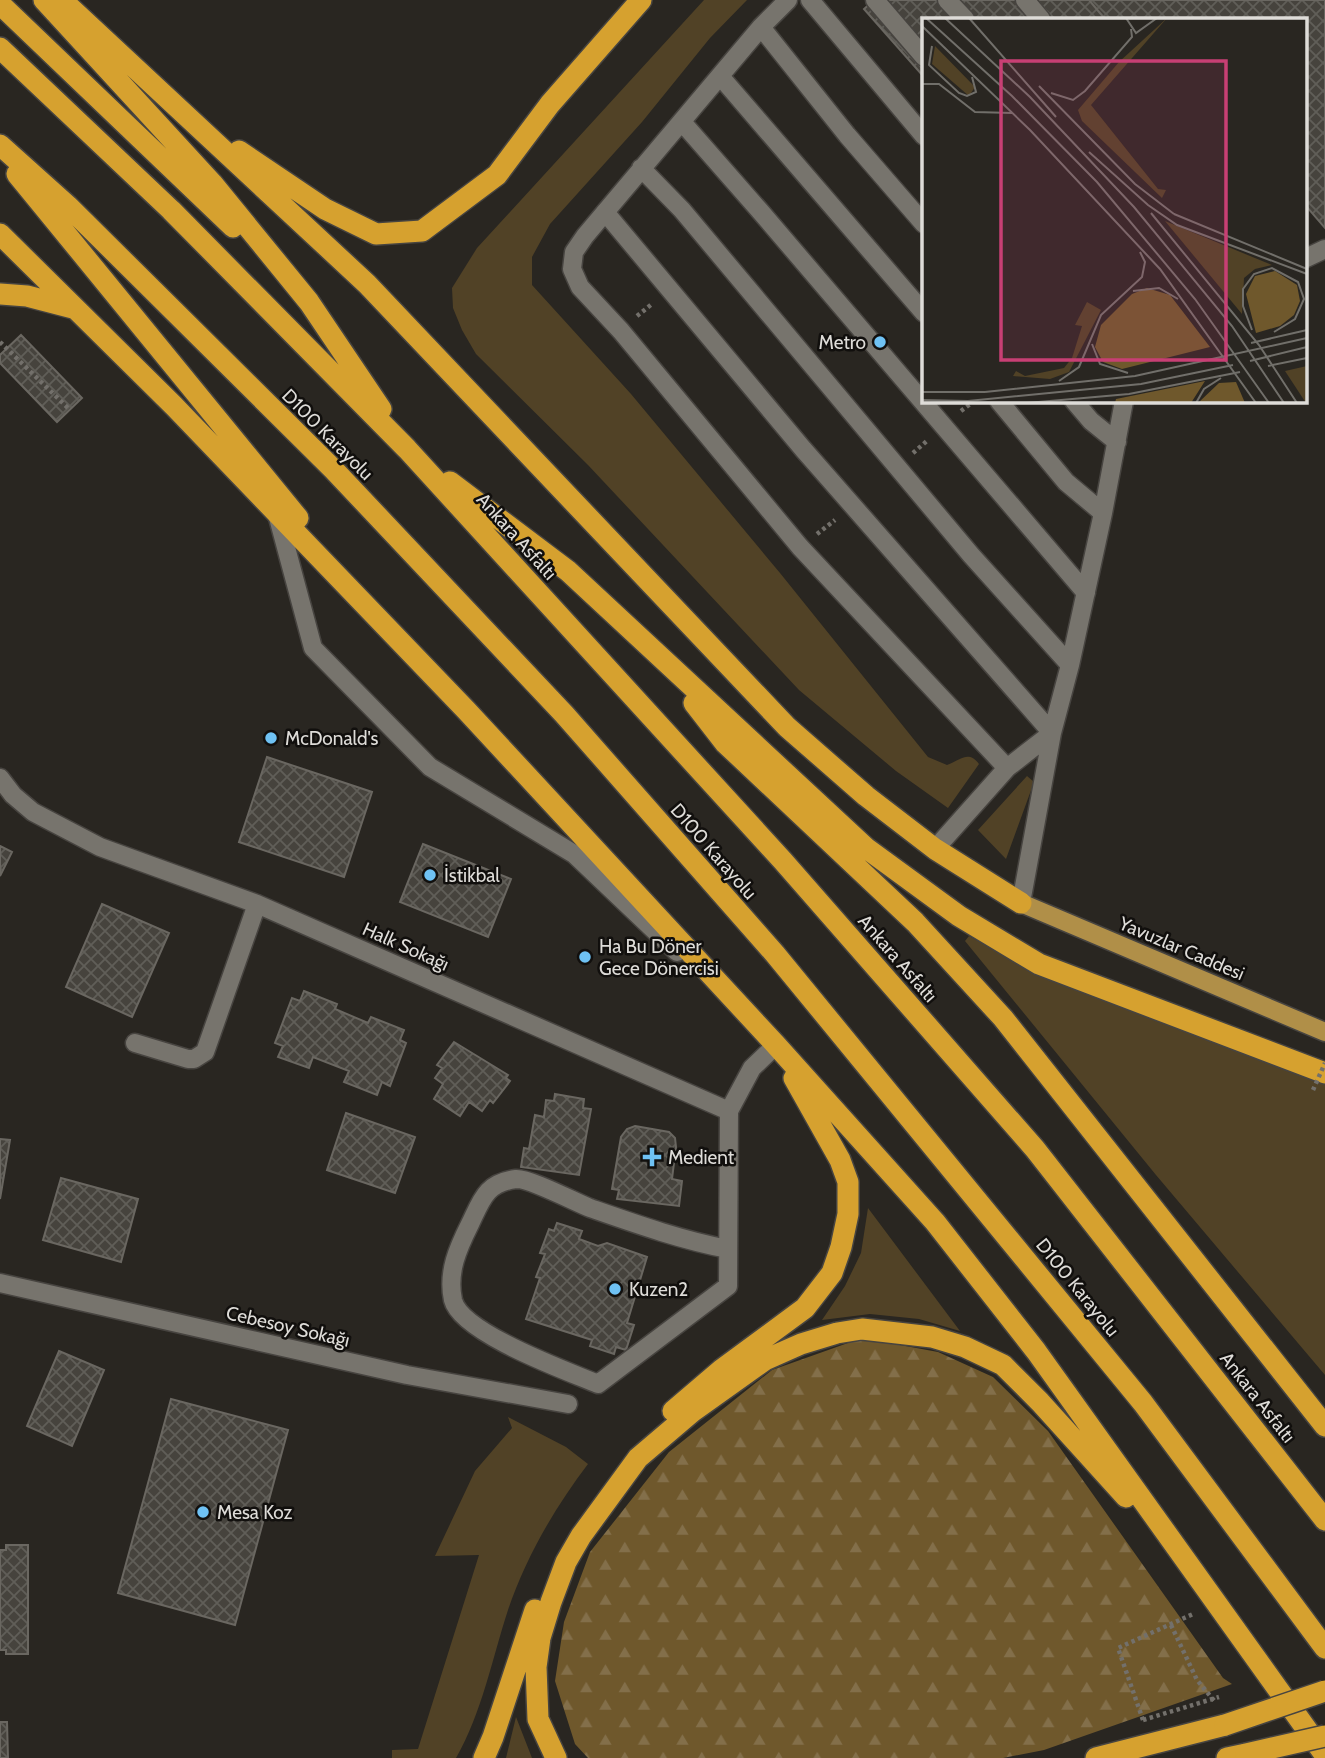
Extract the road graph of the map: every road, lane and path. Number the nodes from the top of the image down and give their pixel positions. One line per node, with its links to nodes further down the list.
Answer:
1 (44, 0): 28 (highway)
2 (62, 0): 16 (highway)
3 (641, 0): 16 (highway)
4 (788, 0): 12 (street)
5 (810, 0): 18 (street)
6 (875, 0): 14 (street)
7 (947, 0): 10 (street)
8 (1025, 0): 11 (street)
9 (0, 4): 28 (highway)
10 (964, 18)
11 (1040, 18)
12 (761, 27): 15 (street); 23 (street)
13 (0, 48): 39 (highway)
14 (922, 55)
15 (720, 76): 17 (street); 30 (street)
16 (185, 115): 49 (highway)
17 (682, 122): 21 (street); 32 (street)
18 (922, 134)
19 (0, 145): 66 (highway, D100 Karayolu)
20 (0, 154): 43 (highway)
21 (641, 168): 22 (street); 45 (street)
22 (605, 212): 46 (street); 47 (street)
23 (922, 222)
24 (0, 234): 29 (highway)
25 (1325, 249): 26 (street)
26 (1308, 257)
27 (0, 294): 29 (highway)
28 (309, 302): 39 (highway)
29 (75, 309): 41 (highway)
30 (922, 311)
31 (0, 342): 37 (path)
32 (922, 401)
33 (923, 402): 42 (street)
34 (1000, 402): 40 (street)
35 (1075, 402): 38 (street)
36 (1124, 402): 38 (street)
37 (70, 410)
38 (1116, 442): 40 (street)
39 (407, 449): 44 (highway); 62 (highway, Ankara Asfaltı)
40 (1103, 513): 42 (street)
41 (277, 514): 43 (highway); 54 (street)
42 (1086, 593): 45 (street)
43 (403, 645): 54 (highway)
44 (659, 657): 56 (highway); 61 (highway)
45 (1070, 665): 46 (street)
46 (1052, 733): 47 (street); 50 (street)
47 (1007, 768): 49 (street)
48 (0, 778): 51 (street, Halk Sokağı)
49 (935, 849): 50 (highway)
50 (1021, 903): 52 (main road, Yavuzlar Caddesi)
51 (257, 904): 53 (street); 57 (street, Halk Sokağı)
52 (1325, 1032)
53 (135, 1043)
54 (776, 1045): 57 (street); 63 (highway); 75 (highway)
55 (1325, 1063): 56 (path, bridge)
56 (1319, 1082)
57 (729, 1111): 58 (street)
58 (728, 1249): 58 (street)
59 (0, 1283): 60 (street, Cebesoy Sokağı)
60 (568, 1404)
61 (1325, 1426)
62 (1325, 1520)
63 (1197, 1575): 64 (highway); 76 (highway)
64 (1215, 1602): 65 (path); 73 (highway)
65 (1171, 1625): 67 (path); 70 (path)
66 (1325, 1648)
67 (1197, 1680)
68 (1325, 1691): 71 (highway, bridge)
69 (1325, 1698): 71 (highway, bridge)
70 (1143, 1720)
71 (1225, 1725): 77 (highway)
72 (1325, 1737): 74 (highway, bridge)
73 (1325, 1755)
74 (1236, 1756)
75 (484, 1758)
76 (556, 1758)
77 (1096, 1758)

